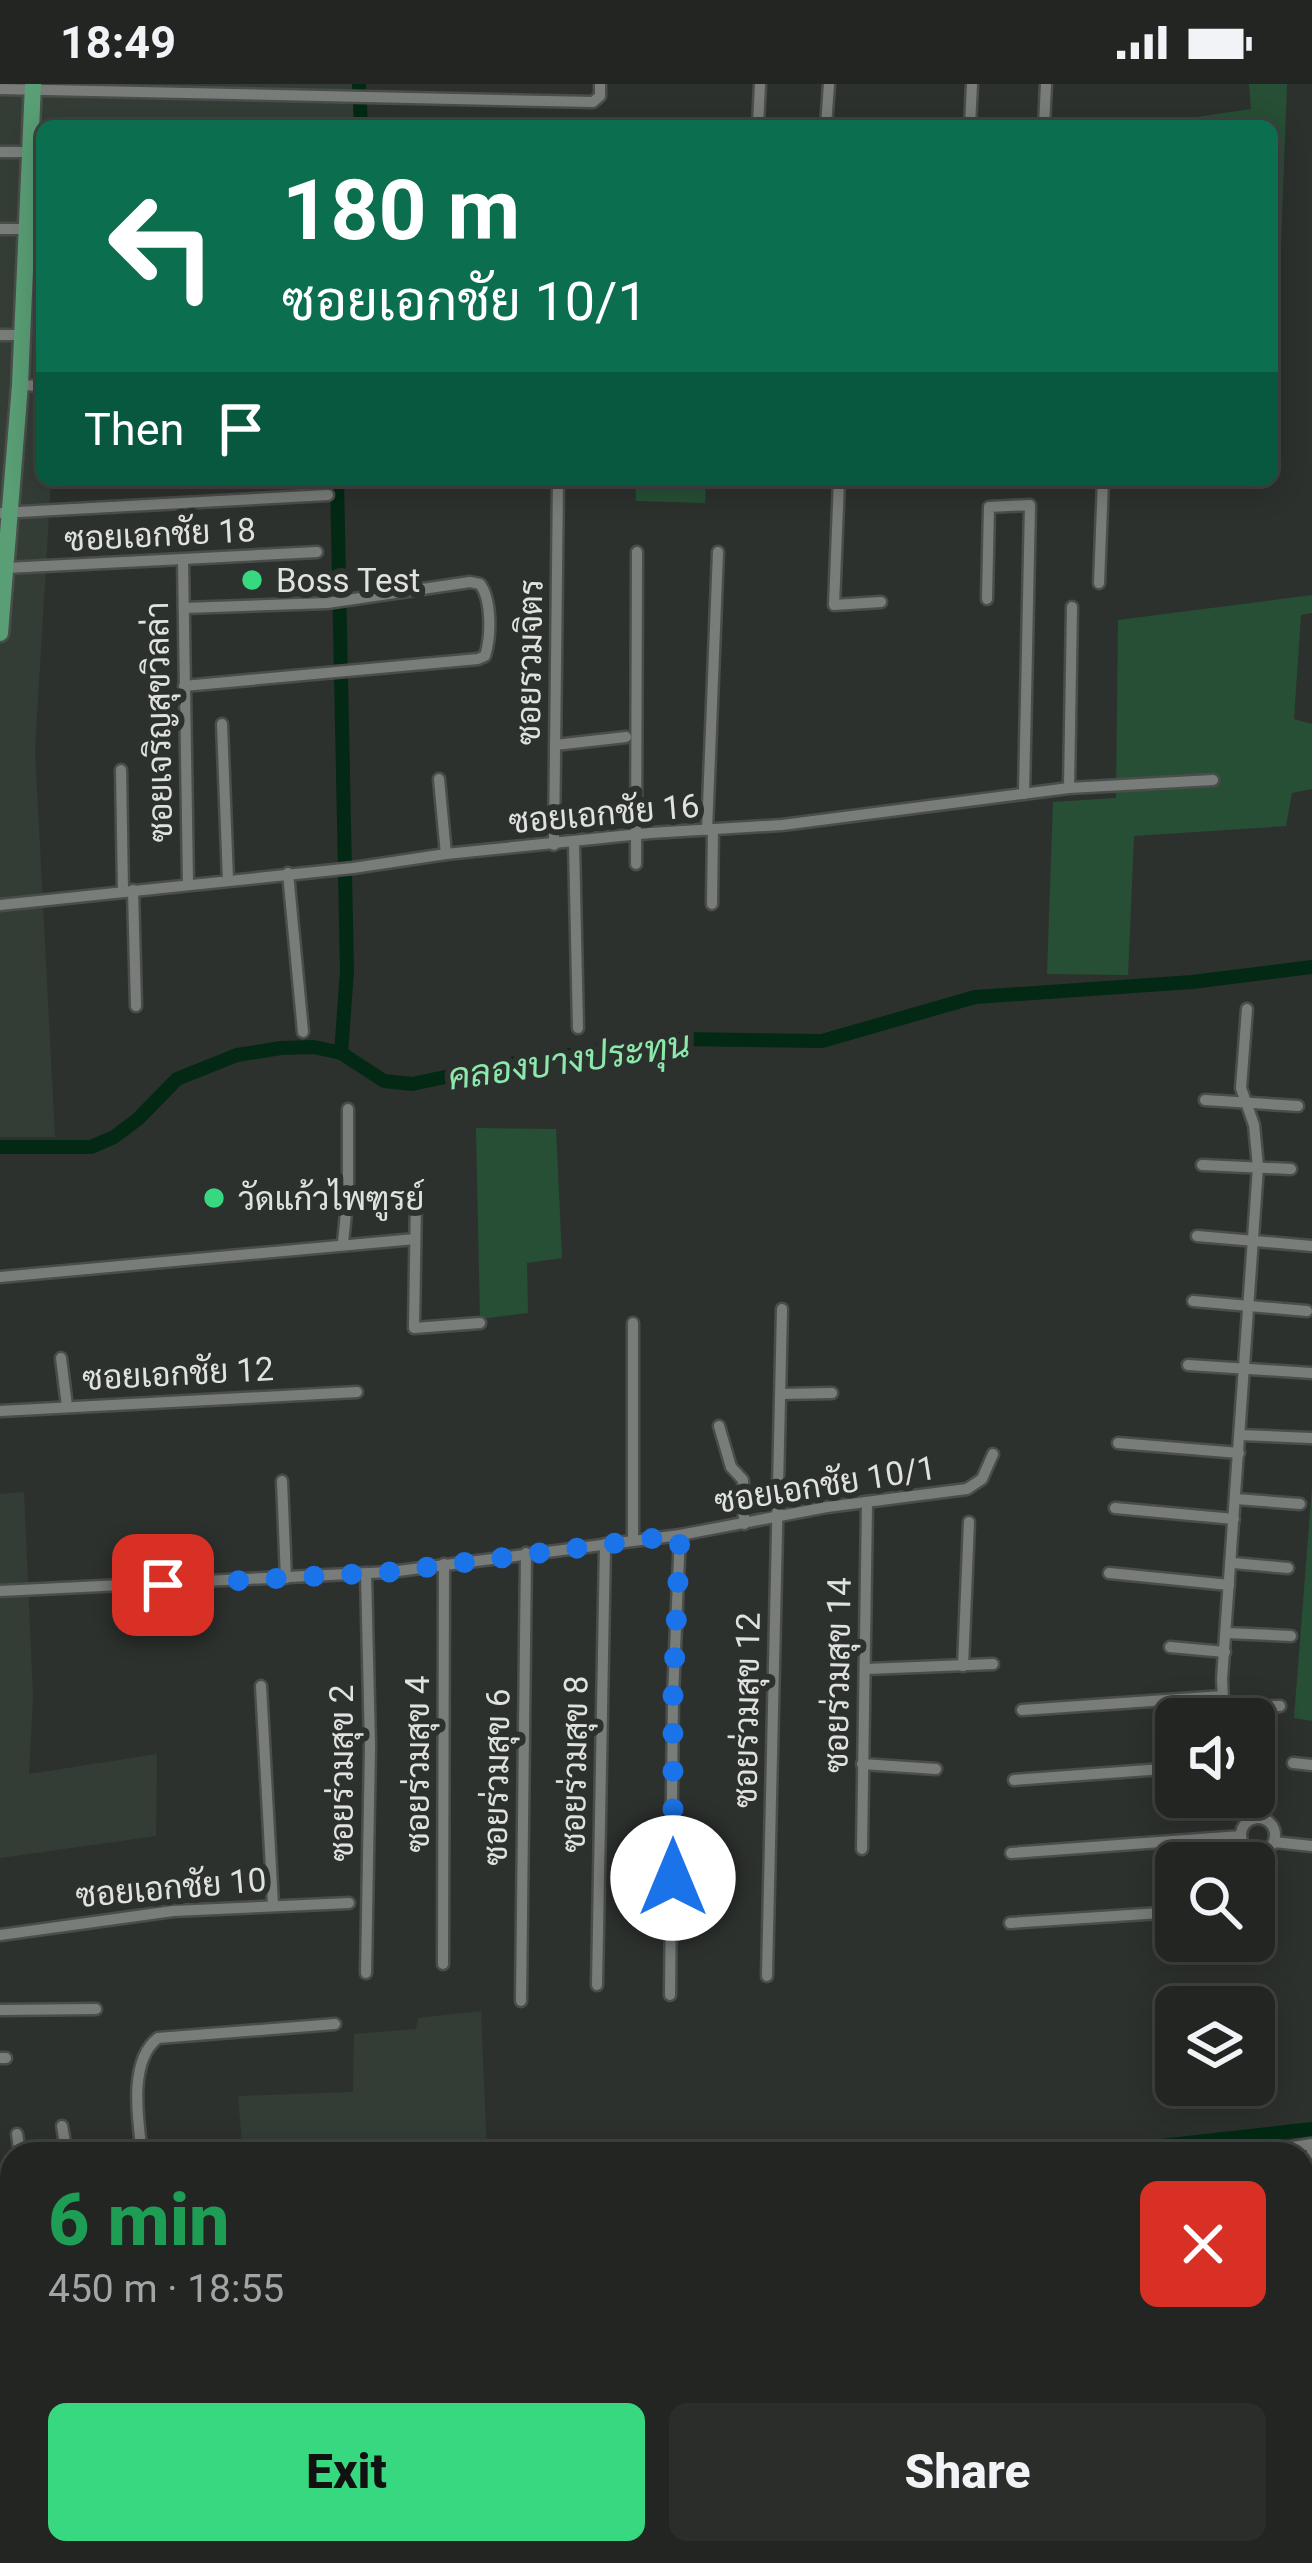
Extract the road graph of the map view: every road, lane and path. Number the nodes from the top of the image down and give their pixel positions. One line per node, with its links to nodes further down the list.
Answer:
1 (533, 84): 11 (street)
2 (600, 84): 11 (street)
3 (760, 84): 12 (street)
4 (829, 84): 13 (street)
5 (972, 84): 14 (street)
6 (1046, 84): 15 (street)
7 (33, 87): 8 (street); 9 (street); 17 (main road)
8 (182, 88): 10 (street)
9 (0, 89)
10 (356, 94): 11 (street)
11 (533, 99)
12 (758, 120)
13 (826, 120)
14 (970, 120)
15 (1044, 120)
16 (0, 152): 17 (street)
17 (30, 152): 18 (main road)
18 (33, 223): 19 (street); 20 (main road)
19 (0, 229)
20 (29, 329): 21 (street); 22 (main road)
21 (0, 335)
22 (20, 385): 23 (street); 28 (main road)
23 (36, 386)
24 (558, 486): 43 (street, ซอยรวมจิตร)
25 (839, 486): 36 (street)
26 (1102, 486): 34 (street)
27 (328, 495): 28 (street)
28 (6, 513): 33 (main road)
29 (317, 552): 32 (street, ซอยเอกชัย 18)
30 (638, 552): 50 (street)
31 (718, 552): 49 (street)
32 (183, 561): 33 (street, ซอยเอกชัย 18); 38 (street, ซอยเจริญสุขวิลล่า)
33 (4, 574): 39 (main road)
34 (1099, 583)
35 (987, 599): 48 (street)
36 (881, 602)
37 (1072, 607): 47 (street)
38 (184, 608): 40 (street, ซอยเจริญสุขวิลล่า); 40 (street)
39 (0, 633)
40 (184, 686): 57 (street, ซอยเจริญสุขวิลล่า)
41 (222, 724): 56 (street)
42 (626, 737): 43 (street)
43 (555, 746): 52 (street, ซอยรวมจิตร)
44 (121, 770): 58 (street)
45 (439, 779): 53 (street)
46 (1213, 780): 47 (street, ซอยเอกชัย 16)
47 (1069, 788): 48 (street, ซอยเอกชัย 16)
48 (1024, 794): 49 (street, ซอยเอกชัย 16)
49 (710, 830): 50 (street, ซอยเอกชัย 16); 59 (street)
50 (637, 835): 51 (street, ซอยเอกชัย 16); 54 (street)
51 (574, 844): 52 (street, ซอยเอกชัย 16); 63 (street)
52 (554, 845): 53 (street, ซอยเอกชัย 16)
53 (446, 854): 55 (street, ซอยเอกชัย 16)
54 (636, 864)
55 (288, 873): 56 (street, ซอยเอกชัย 16); 64 (street)
56 (228, 880): 57 (street, ซอยเอกชัย 16)
57 (188, 882): 58 (street, ซอยเอกชัย 16)
58 (128, 890): 60 (street, ซอยเอกชัย 16); 61 (street)
59 (712, 904)
60 (0, 905)
61 (136, 1006)
62 (1247, 1009): 66 (street)
63 (578, 1028)
64 (303, 1032)
65 (1205, 1100): 66 (street)
66 (1244, 1102): 67 (street); 70 (street)
67 (1298, 1106)
68 (348, 1108): 76 (street)
69 (1202, 1165): 70 (street)
70 (1258, 1168): 71 (street); 75 (street)
71 (1291, 1169)
72 (416, 1199): 74 (street)
73 (1197, 1236): 75 (street)
74 (415, 1239): 76 (street); 83 (street)
75 (1251, 1240): 77 (street); 80 (street)
76 (343, 1244): 78 (street)
77 (1312, 1246)
78 (0, 1277)
79 (1193, 1301): 80 (street)
80 (1246, 1306): 82 (street); 87 (street)
81 (782, 1309): 91 (street, ซอยร่วมสุข 12)
82 (1307, 1311)
83 (480, 1323)
84 (633, 1323): 110 (street)
85 (61, 1358): 92 (street)
86 (1188, 1365): 87 (street)
87 (1243, 1369): 88 (street); 95 (street)
88 (1312, 1373)
89 (357, 1391): 92 (street, ซอยเอกชัย 12)
90 (832, 1393): 91 (street)
91 (781, 1394): 105 (street, ซอยร่วมสุข 12)
92 (67, 1406): 93 (street, ซอยเอกชัย 12)
93 (0, 1411)
94 (718, 1426): 108 (street)
95 (1240, 1436): 96 (street); 98 (street)
96 (1311, 1438)
97 (1118, 1443): 98 (street)
98 (1239, 1453): 101 (street)
99 (993, 1454): 102 (street, ซอยเอกชัย 10/1)
100 (282, 1481): 118 (street)
101 (1236, 1499): 103 (street); 106 (street)
102 (867, 1502): 105 (street, ซอยเอกชัย 10/1); 127 (street, ซอยร่วมสุข 14)
103 (1300, 1504)
104 (1115, 1508): 106 (street)
105 (778, 1518): 108 (street, ซอยเอกชัย 10/1); 155 (street, ซอยร่วมสุข 12)
106 (1234, 1519): 113 (street)
107 (969, 1522): 126 (street)
108 (744, 1524): 109 (street, ซอยเอกชัย 10/1)
109 (680, 1535): 110 (street, ซอยเอกชัย 10/1); 157 (street)
110 (633, 1540): 111 (street, ซอยเอกชัย 10/1)
111 (605, 1544): 112 (street, ซอยเอกชัย 10/1); 156 (street, ซอยร่วมสุข 8)
112 (526, 1553): 114 (street, ซอยเอกชัย 10/1); 158 (street, ซอยร่วมสุข 6)
113 (1233, 1563): 115 (street); 119 (street)
114 (444, 1564): 116 (street, ซอยเอกชัย 10/1); 153 (street, ซอยร่วมสุข 4)
115 (1288, 1568)
116 (366, 1573): 118 (street, ซอยเอกชัย 10/1); 154 (street, ซอยร่วมสุข 2)
117 (1109, 1573): 119 (street)
118 (286, 1578): 120 (street, ซอยเอกชัย 10/1)
119 (1229, 1586): 121 (street)
120 (0, 1591)
121 (1227, 1634): 122 (street); 124 (street)
122 (1291, 1636)
123 (1170, 1647): 124 (street)
124 (1225, 1652): 129 (street)
125 (993, 1664): 126 (street)
126 (963, 1666): 127 (street)
127 (866, 1669): 135 (street, ซอยร่วมสุข 14)
128 (262, 1686): 149 (street)
129 (1223, 1698)
130 (1275, 1706): 131 (street)
131 (1280, 1706)
132 (1155, 1708): 133 (street)
133 (1022, 1710)
134 (1292, 1763): 136 (street)
135 (862, 1764): 137 (street); 146 (street, ซอยร่วมสุข 14)
136 (1312, 1765)
137 (936, 1769)
138 (1155, 1770): 139 (street)
139 (1015, 1780)
140 (1253, 1819): 141 (street); 143 (street)
141 (1241, 1836): 142 (street); 147 (street)
142 (1244, 1842)
143 (1274, 1842)
144 (1275, 1842): 145 (street)
145 (1312, 1846)
146 (862, 1849)
147 (1011, 1852)
148 (349, 1903): 149 (street, ซอยเอกชัย 10)
149 (273, 1905): 152 (street, ซอยเอกชัย 10)
150 (1155, 1913): 151 (street)
151 (1010, 1923)
152 (0, 1935)
153 (443, 1964)
154 (366, 1973)
155 (767, 1976)
156 (597, 1985)
157 (670, 1995)
158 (520, 2001)
159 (96, 2008): 160 (street)
160 (0, 2010)
161 (335, 2024): 166 (street)
162 (62, 2126): 165 (street)
163 (17, 2134): 164 (street)
164 (18, 2142)
165 (65, 2142)
166 (140, 2142)

